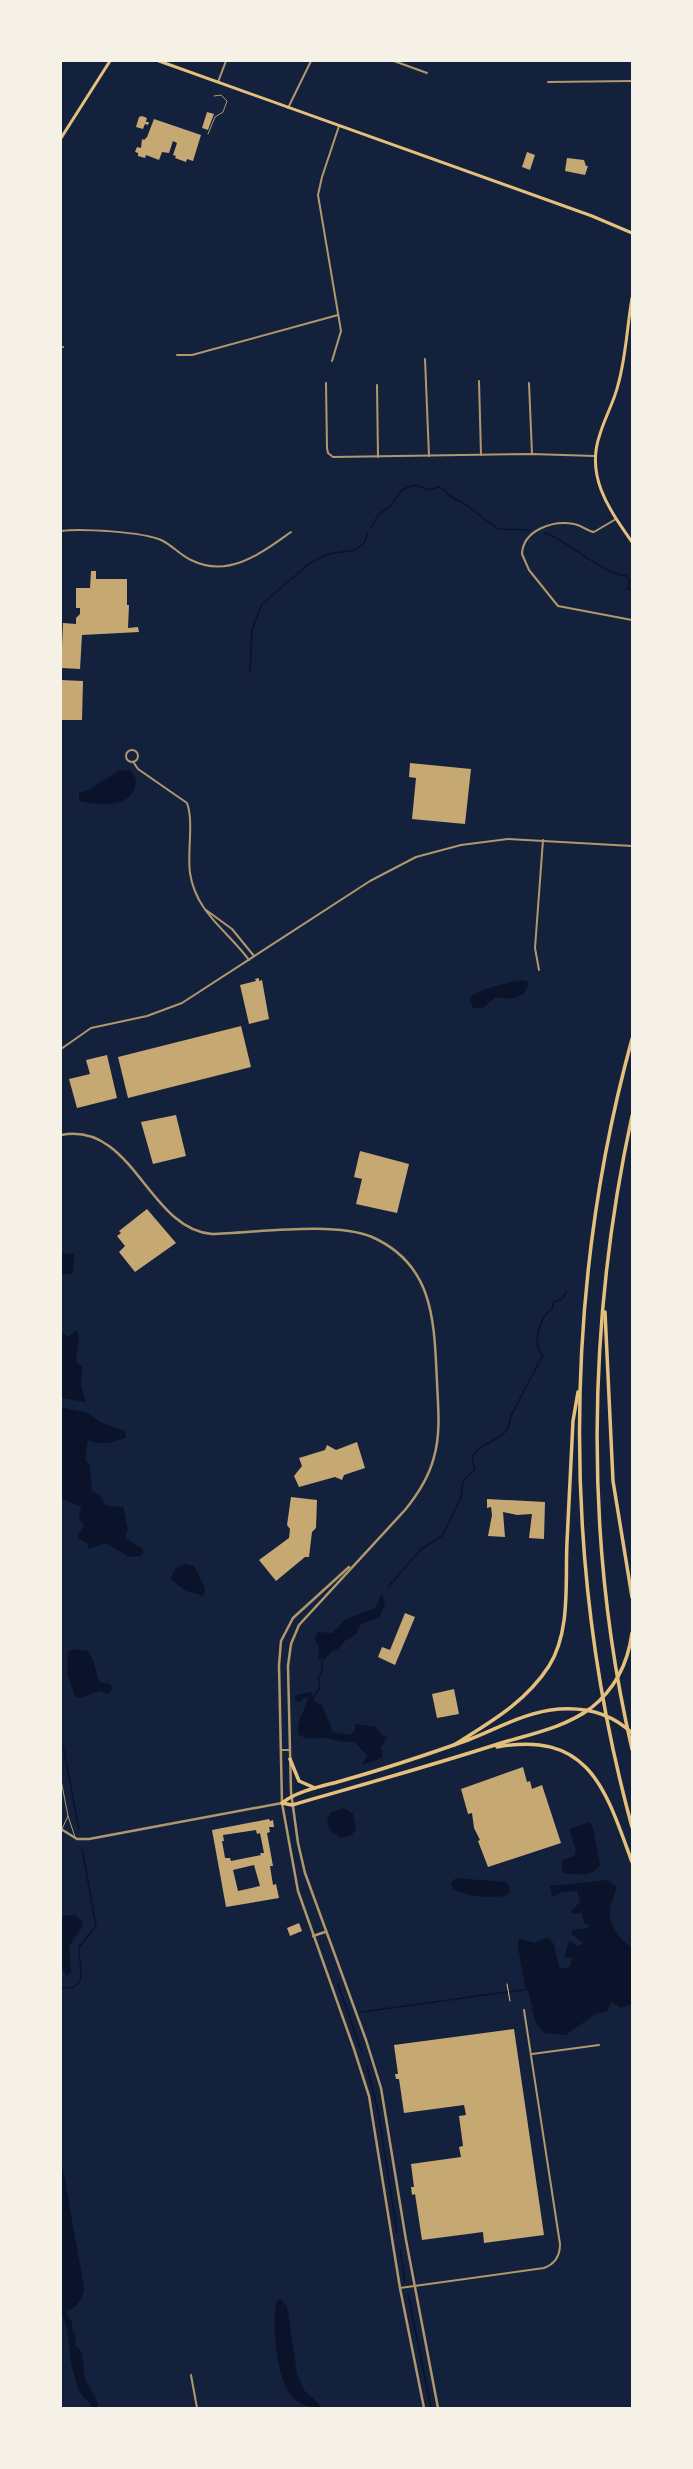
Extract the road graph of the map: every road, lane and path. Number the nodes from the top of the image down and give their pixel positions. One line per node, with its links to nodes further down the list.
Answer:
1 (110, 61): 14 (main road)
2 (159, 61): 8 (main road)
3 (226, 61): 8 (street)
4 (312, 61): 11 (street)
5 (394, 61): 6 (street)
6 (427, 73)
7 (632, 81): 9 (street)
8 (218, 82): 11 (main road)
9 (548, 82)
10 (214, 96): 13 (lane)
11 (288, 108): 12 (main road)
12 (340, 126): 15 (main road); 17 (street)
13 (208, 134)
14 (61, 138)
15 (632, 233)
16 (632, 298): 29 (main road)
17 (338, 315): 18 (street); 20 (street)
18 (177, 355)
19 (425, 359): 28 (street)
20 (332, 361)
21 (479, 381): 26 (street)
22 (326, 383): 27 (street)
23 (529, 383): 25 (street)
24 (377, 385): 27 (street)
25 (532, 454): 26 (street); 29 (street)
26 (481, 455): 28 (street)
27 (378, 456): 28 (street)
28 (429, 456)
29 (595, 456): 30 (main road)
30 (616, 519): 33 (main road); 34 (street)
31 (61, 531): 32 (street)
32 (291, 532)
33 (632, 542)
34 (632, 620)
35 (134, 763): 35 (street); 38 (street)
36 (543, 840): 37 (street); 39 (street); 41 (street)
37 (632, 846)
38 (205, 909): 39 (street); 40 (street)
39 (254, 956): 40 (street)
40 (248, 960): 43 (street)
41 (539, 970)
42 (632, 1039): 47 (highway)
43 (61, 1049)
44 (632, 1116): 46 (highway)
45 (61, 1136): 48 (street)
46 (604, 1303): 49 (highway); 53 (highway)
47 (580, 1379): 52 (highway); 64 (highway)
48 (355, 1562): 54 (street); 55 (street)
49 (632, 1597)
50 (632, 1633): 56 (highway)
51 (632, 1733): 52 (highway)
52 (454, 1745): 59 (highway)
53 (632, 1749)
54 (280, 1750): 55 (street); 61 (street)
55 (289, 1750): 57 (street)
56 (482, 1750): 62 (highway); 67 (highway)
57 (290, 1759): 59 (highway); 60 (street)
58 (61, 1780): 63 (lane)
59 (320, 1787): 60 (highway)
60 (291, 1797): 61 (highway); 62 (street)
61 (282, 1803): 62 (highway); 66 (street); 69 (street)
62 (292, 1805): 68 (street)
63 (67, 1813): 65 (lane); 66 (lane)
64 (632, 1826)
65 (61, 1830): 66 (street)
66 (77, 1838)
67 (632, 1862)
68 (325, 1932): 69 (street); 75 (street)
69 (313, 1936): 76 (street)
70 (507, 1984): 71 (path)
71 (510, 2001)
72 (524, 2010): 74 (street)
73 (599, 2045): 74 (street)
74 (532, 2054): 75 (street)
75 (414, 2286): 76 (street); 80 (street)
76 (400, 2288): 79 (street)
77 (191, 2375): 78 (street)
78 (197, 2408)
79 (424, 2408)
80 (438, 2408)

